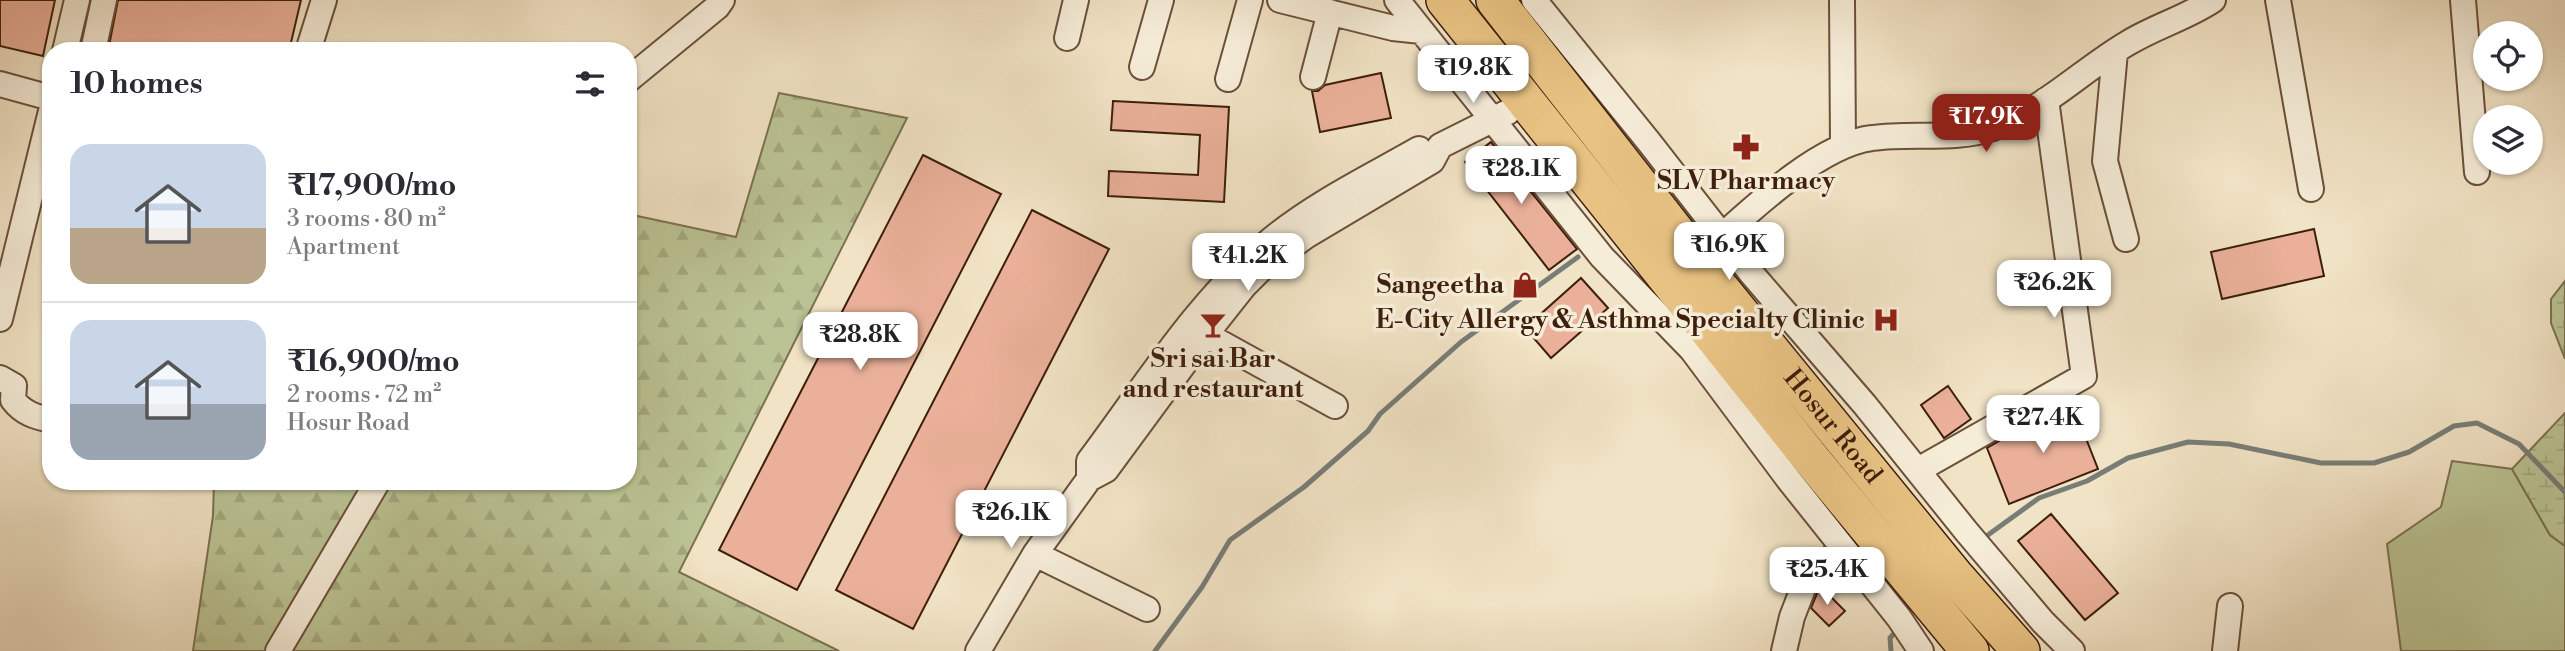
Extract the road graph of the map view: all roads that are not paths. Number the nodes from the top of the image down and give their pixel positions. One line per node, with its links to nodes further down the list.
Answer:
1 (77, 0): 20 (street)
2 (104, 0): 21 (street)
3 (324, 0): 22 (street)
4 (722, 0): 25 (street)
5 (1076, 0): 19 (street)
6 (1161, 0): 24 (street)
7 (1250, 0): 27 (street)
8 (1280, 0): 17 (street)
9 (1397, 0): 18 (street)
10 (1445, 0): 31 (highway, Hosur Road)
11 (1495, 0): 56 (highway, Hosur Road)
12 (1534, 0): 37 (street)
13 (1842, 0): 34 (street)
14 (2213, 0): 23 (street)
15 (2278, 0): 36 (street)
16 (2463, 0): 33 (street)
17 (1330, 12): 18 (street); 26 (street)
18 (1421, 31): 32 (street)
19 (1067, 38)
20 (67, 42)
21 (95, 42)
22 (311, 42)
23 (2115, 52): 30 (street); 38 (street)
24 (1142, 67)
25 (637, 73)
26 (1313, 77)
27 (1228, 79)
28 (0, 84): 29 (street)
29 (42, 96)
30 (2046, 100): 34 (street); 44 (street)
31 (1525, 102): 32 (street); 48 (highway, Hosur Road)
32 (1494, 120): 40 (street); 46 (street)
33 (2473, 123)
34 (1843, 145): 37 (street)
35 (42, 148): 39 (street)
36 (2311, 189)
37 (1722, 236): 44 (street)
38 (2126, 239)
39 (0, 319)
40 (1198, 330): 42 (street); 47 (street)
41 (0, 378): 43 (street)
42 (1335, 406)
43 (42, 418)
44 (1918, 470): 57 (street)
45 (373, 490): 51 (street)
46 (1843, 548): 48 (street); 53 (street)
47 (1035, 554): 50 (street); 52 (street)
48 (1891, 592): 54 (street); 55 (highway, Hosur Road)
49 (2230, 606): 58 (street)
50 (1147, 609)
51 (278, 651)
52 (978, 651)
53 (1784, 651)
54 (1921, 651)
55 (1970, 651)
56 (2021, 651)
57 (2072, 651)
58 (2225, 651)

